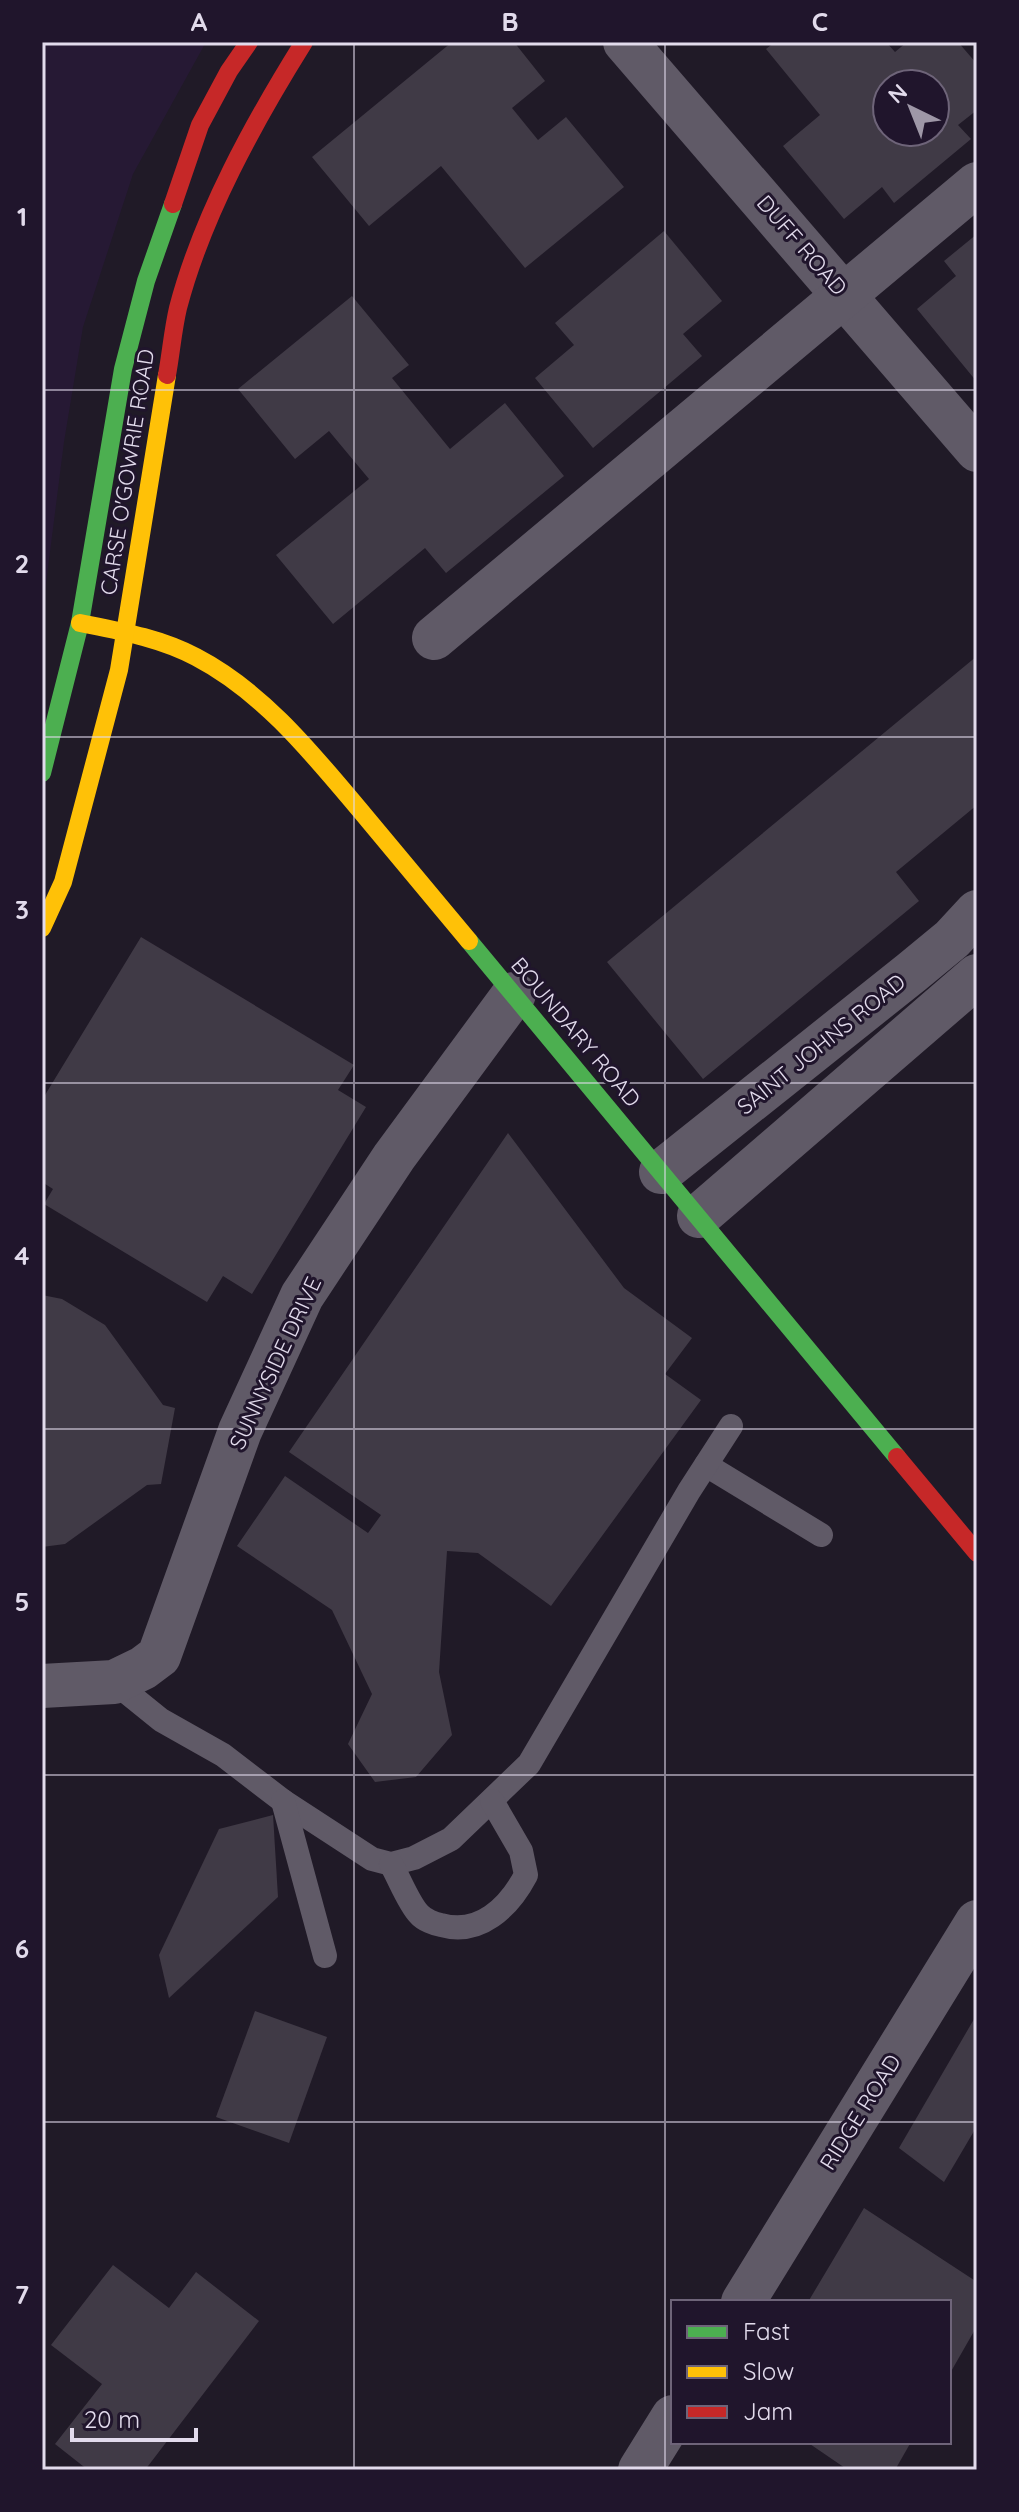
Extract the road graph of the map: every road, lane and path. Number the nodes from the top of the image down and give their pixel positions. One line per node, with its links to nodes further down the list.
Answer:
1 (249, 42): 7 (main road, CARSE O'GOWRIE ROAD)
2 (304, 42): 8 (main road, CARSE O'GOWRIE ROAD)
3 (625, 42): 5 (street, DUFF ROAD)
4 (977, 184): 5 (street)
5 (844, 294): 6 (street, DUFF ROAD); 9 (street)
6 (977, 450)
7 (80, 623): 8 (main road, BOUNDARY ROAD); 10 (main road, CARSE O'GOWRIE ROAD)
8 (126, 633): 12 (main road, CARSE O'GOWRIE ROAD); 14 (main road, BOUNDARY ROAD)
9 (434, 638)
10 (42, 773)
11 (977, 912): 15 (street, SAINT JOHNS ROAD)
12 (42, 928)
13 (977, 976): 16 (street)
14 (514, 994): 15 (main road, BOUNDARY ROAD); 21 (street, SUNNYSIDE DRIVE)
15 (661, 1172): 16 (main road, BOUNDARY ROAD)
16 (699, 1216): 20 (main road, BOUNDARY ROAD)
17 (731, 1426): 18 (lane)
18 (706, 1465): 19 (lane); 24 (lane)
19 (821, 1535)
20 (977, 1553)
21 (114, 1682): 22 (street, SUNNYSIDE DRIVE); 23 (lane)
22 (42, 1686)
23 (283, 1801): 25 (lane); 27 (lane)
24 (492, 1801): 25 (lane); 25 (lane)
25 (391, 1864)
26 (977, 1922): 28 (street, RIDGE ROAD)
27 (325, 1956)
28 (744, 2300)
29 (671, 2420): 30 (street)
30 (640, 2470)

